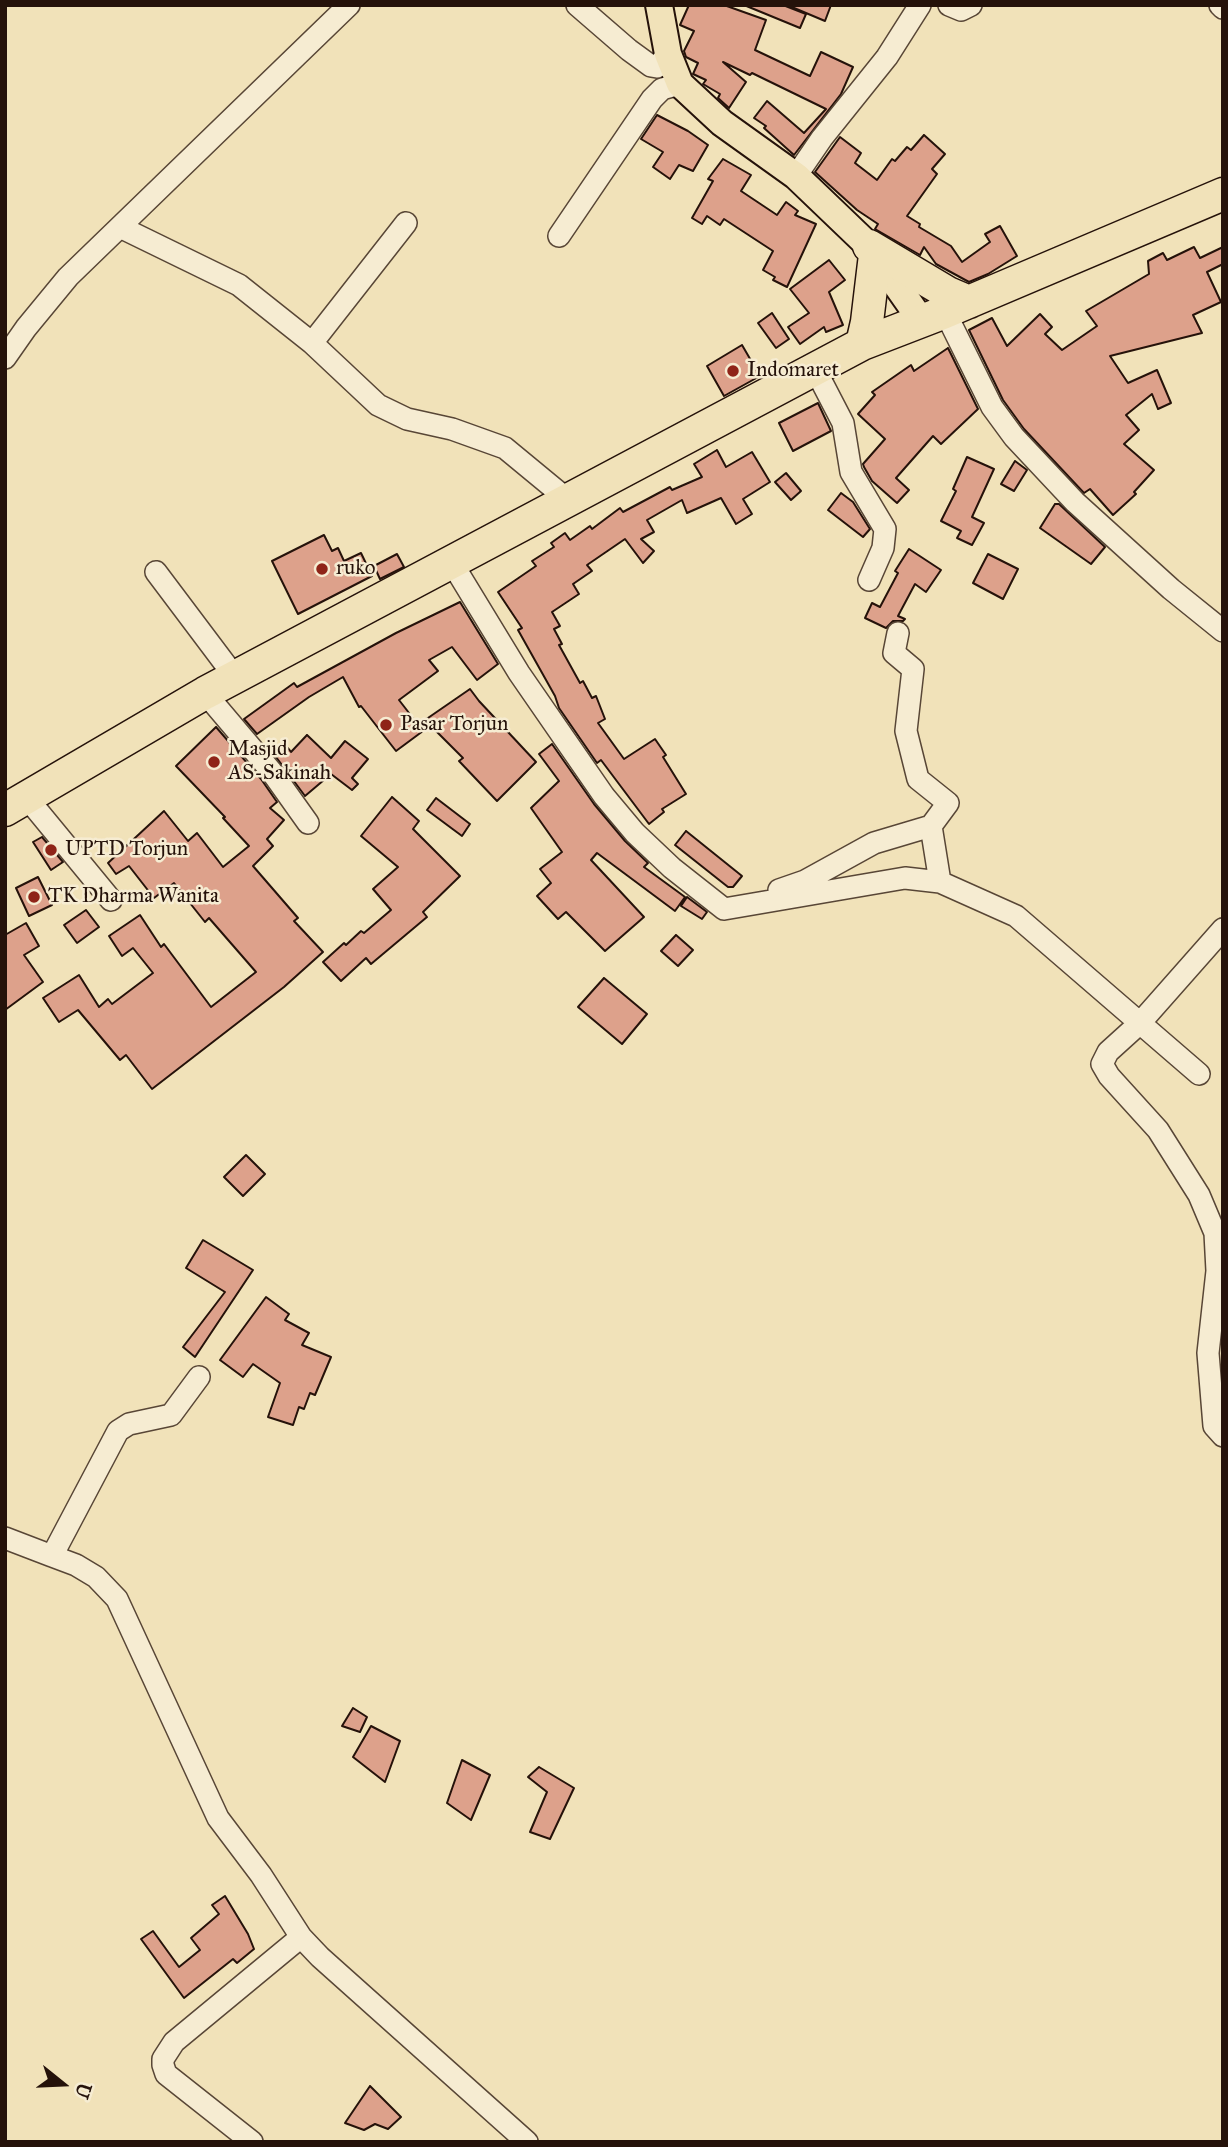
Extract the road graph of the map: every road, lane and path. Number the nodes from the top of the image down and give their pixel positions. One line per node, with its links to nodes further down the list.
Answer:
1 (349, 5): 12 (street)
2 (577, 5): 7 (street)
3 (659, 5): 7 (main road)
4 (920, 5): 9 (street)
5 (949, 5): 6 (street)
6 (971, 5)
7 (668, 54): 8 (main road)
8 (680, 84): 9 (main road); 13 (street)
9 (796, 176): 14 (main road)
10 (1223, 194): 15 (highway)
11 (406, 223): 16 (street)
12 (120, 227): 16 (street); 18 (street)
13 (559, 236)
14 (872, 251): 15 (main road); 15 (highway); 17 (highway)
15 (945, 311): 17 (highway); 24 (street)
16 (312, 343): 20 (street)
17 (862, 344): 19 (highway)
18 (5, 358)
19 (816, 369): 20 (highway); 23 (street)
20 (568, 500): 21 (highway)
21 (452, 564): 26 (highway); 33 (street)
22 (156, 572): 26 (street)
23 (869, 580)
24 (1223, 631)
25 (898, 633): 30 (street)
26 (235, 677): 27 (highway)
27 (205, 693): 28 (highway); 29 (street)
28 (16, 804): 32 (street)
29 (308, 823)
30 (931, 826): 31 (street); 33 (street)
31 (940, 882): 33 (street); 35 (street)
32 (111, 900)
33 (724, 909)
34 (1223, 929): 35 (street)
35 (1140, 1023): 36 (street); 38 (street)
36 (1199, 1074)
37 (199, 1377): 40 (street)
38 (1223, 1436)
39 (5, 1538): 40 (street)
40 (52, 1556): 41 (street)
41 (301, 1937): 42 (street); 43 (street)
42 (252, 2142)
43 (527, 2142)

